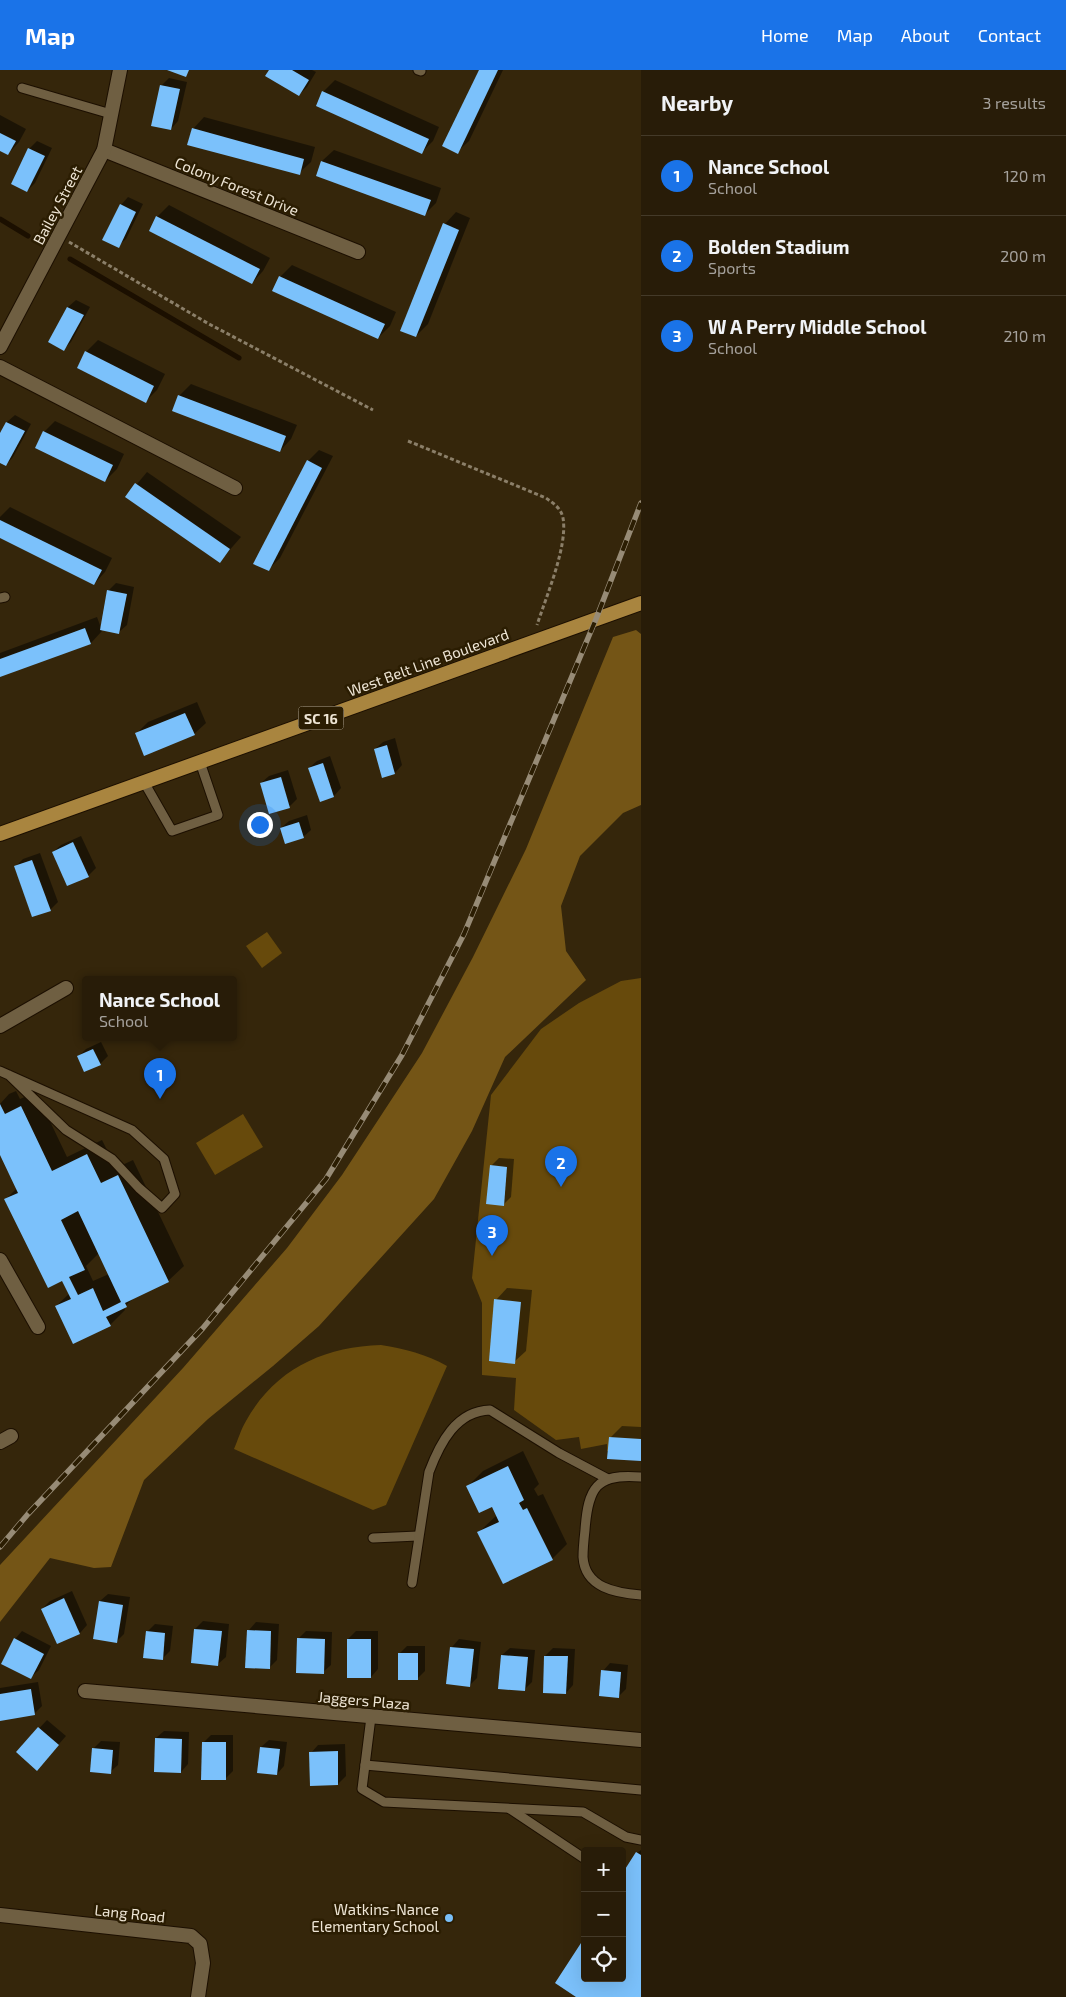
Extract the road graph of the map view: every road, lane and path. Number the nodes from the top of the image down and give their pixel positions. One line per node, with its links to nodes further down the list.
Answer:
1 (120, 70): 3 (street, Bailey Street)
2 (22, 88): 3 (lane)
3 (111, 114): 4 (street, Bailey Street)
4 (104, 150): 5 (street, Bailey Street); 6 (street, Colony Forest Drive)
5 (59, 236): 7 (street, Bailey Street); 9 (path)
6 (358, 252)
7 (0, 347)
8 (0, 367): 11 (street)
9 (373, 410)
10 (408, 441): 13 (path)
11 (235, 488)
12 (641, 602): 13 (main road, West Belt Line Boulevard / SC 16)
13 (532, 642): 14 (main road, West Belt Line Boulevard / SC 16)
14 (200, 762): 15 (main road, West Belt Line Boulevard / SC 16); 15 (lane)
15 (144, 782): 16 (main road, West Belt Line Boulevard / SC 16)
16 (0, 834)
17 (66, 988): 18 (street)
18 (0, 1026)
19 (4, 1073): 19 (lane)
20 (0, 1260): 21 (street)
21 (38, 1327)
22 (641, 1477): 23 (lane)
23 (608, 1479): 24 (lane); 27 (lane)
24 (418, 1536): 25 (lane); 26 (lane)
25 (373, 1538)
26 (412, 1583)
27 (641, 1595)
28 (85, 1691): 29 (street, Jaggers Plaza)
29 (371, 1717): 30 (street, Jaggers Plaza); 31 (lane)
30 (641, 1740)
31 (365, 1765): 32 (lane); 33 (lane)
32 (641, 1790)
33 (510, 1809): 34 (lane); 35 (lane)
34 (641, 1840)
35 (581, 1856)
36 (0, 1915): 37 (street, Lang Road)
37 (198, 1997)

